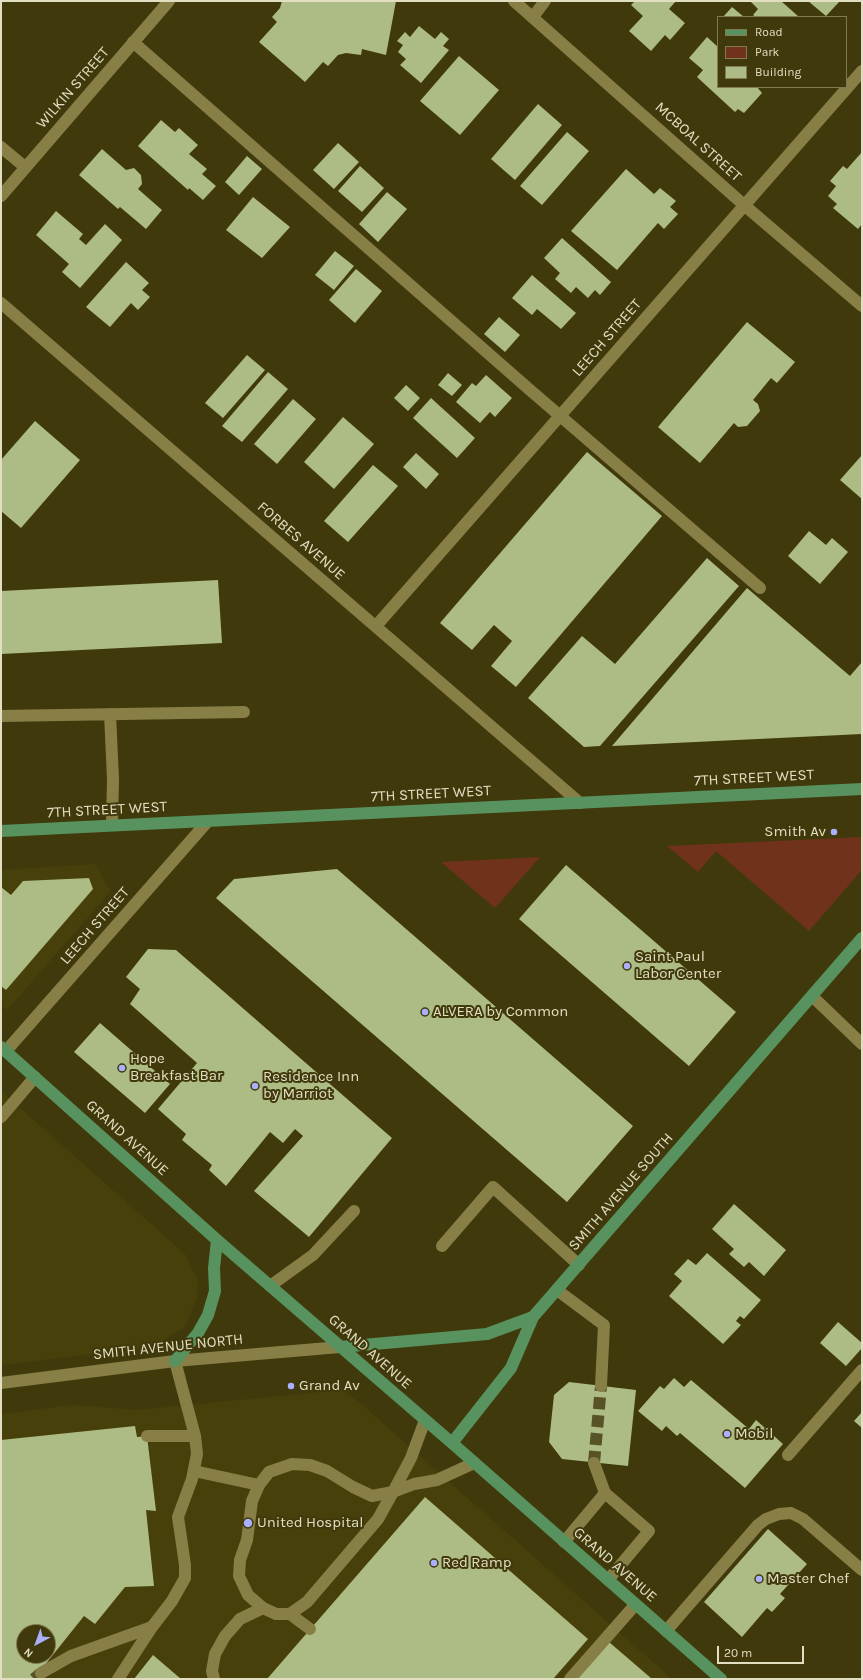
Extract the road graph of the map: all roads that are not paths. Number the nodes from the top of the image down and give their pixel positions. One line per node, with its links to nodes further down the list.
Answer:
1 (169, 1): 5 (street, WILKIN STREET)
2 (514, 1): 4 (street, MCBOAL STREET)
3 (546, 1): 4 (street)
4 (533, 17): 12 (street, MCBOAL STREET)
5 (133, 42): 10 (street, WILKIN STREET); 15 (street)
6 (862, 71): 8 (street, LEECH STREET)
7 (847, 88): 12 (street, LEECH STREET)
8 (847, 88)
9 (1, 147): 10 (street)
10 (25, 167): 11 (street, WILKIN STREET)
11 (1, 196)
12 (744, 204): 14 (street, MCBOAL STREET); 15 (street, LEECH STREET)
13 (1, 303): 17 (street, FORBES AVENUE)
14 (862, 306)
15 (560, 416): 16 (street); 17 (street, LEECH STREET)
16 (760, 588)
17 (376, 626): 22 (street, FORBES AVENUE)
18 (244, 712): 19 (street)
19 (110, 714): 20 (street); 24 (street)
20 (1, 716)
21 (862, 789): 22 (main road, 7TH STREET WEST)
22 (580, 802): 23 (main road, 7TH STREET WEST)
23 (208, 821): 24 (main road, 7TH STREET WEST); 29 (street, LEECH STREET)
24 (112, 826): 25 (main road, 7TH STREET WEST)
25 (1, 831)
26 (862, 938): 27 (main road, SMITH AVENUE SOUTH)
27 (812, 996): 28 (street); 35 (main road, SMITH AVENUE SOUTH)
28 (862, 1044)
29 (3, 1049): 30 (main road, GRAND AVENUE)
30 (34, 1077): 31 (street); 33 (main road, GRAND AVENUE)
31 (1, 1117)
32 (354, 1211): 36 (street)
33 (217, 1240): 36 (main road, GRAND AVENUE); 40 (main road)
34 (442, 1246): 35 (street)
35 (579, 1265): 37 (main road, SMITH AVENUE SOUTH)
36 (270, 1286): 39 (main road, GRAND AVENUE)
37 (557, 1290): 38 (main road, SMITH AVENUE SOUTH); 43 (street)
38 (533, 1317): 39 (main road, SMITH AVENUE SOUTH); 47 (main road)
39 (340, 1347): 40 (street, SMITH AVENUE NORTH); 44 (main road, GRAND AVENUE)
40 (175, 1361): 42 (street, SMITH AVENUE NORTH); 46 (street)
41 (862, 1370): 48 (street)
42 (1, 1383)
43 (601, 1386)
44 (425, 1420): 47 (main road, GRAND AVENUE); 53 (street)
45 (147, 1436): 46 (street)
46 (195, 1436): 51 (street)
47 (452, 1443): 49 (main road, GRAND AVENUE)
48 (788, 1455)
49 (474, 1463): 53 (street); 55 (main road, GRAND AVENUE)
50 (594, 1463): 54 (street)
51 (194, 1471): 52 (street); 61 (street)
52 (259, 1485): 53 (street); 59 (street)
53 (393, 1492): 60 (street)
54 (606, 1493): 55 (street); 57 (street)
55 (564, 1542): 57 (main road, GRAND AVENUE)
56 (862, 1570): 63 (street)
57 (608, 1580): 58 (main road, GRAND AVENUE)
58 (635, 1605): 63 (main road, GRAND AVENUE); 67 (street)
59 (263, 1608): 60 (street); 66 (street)
60 (290, 1614): 62 (street)
61 (152, 1627): 64 (street); 65 (street)
62 (310, 1629)
63 (666, 1631): 68 (main road, GRAND AVENUE)
64 (41, 1673)
65 (118, 1679)
66 (214, 1679)
67 (570, 1679)
68 (721, 1679)

